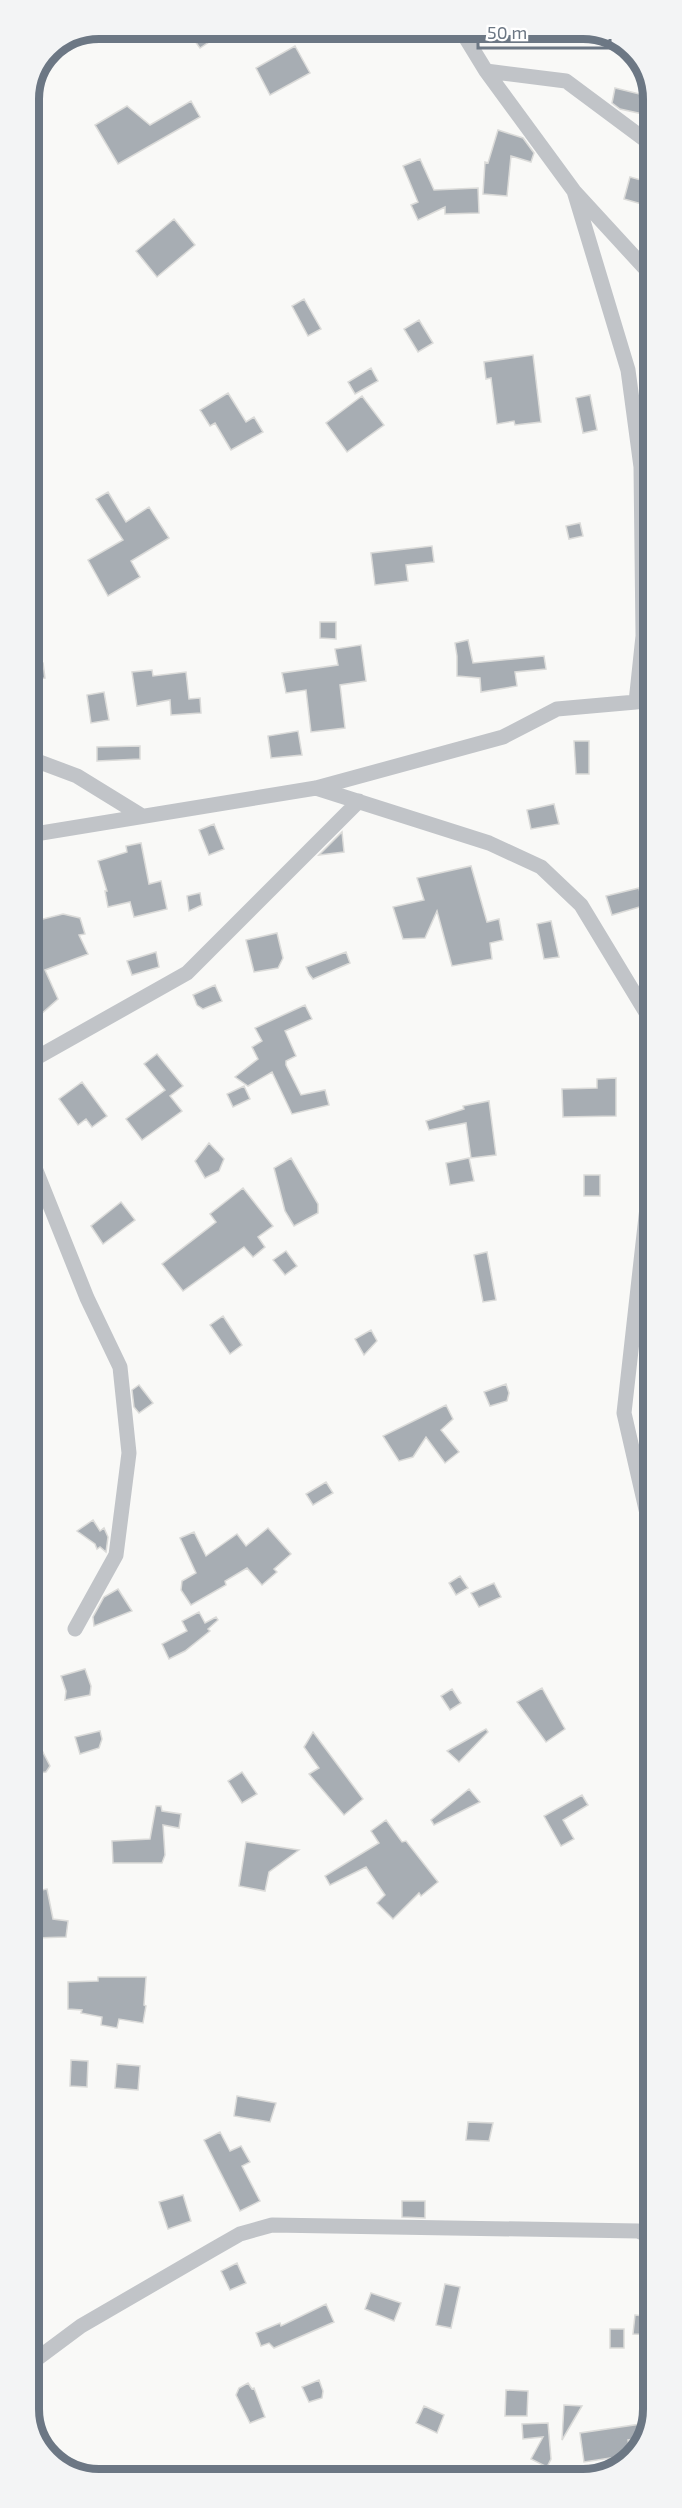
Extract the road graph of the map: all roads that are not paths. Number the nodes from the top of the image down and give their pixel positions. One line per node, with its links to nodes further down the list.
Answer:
1 (466, 39): 2 (street)
2 (486, 71): 3 (street); 4 (street)
3 (643, 138)
4 (574, 191): 5 (street); 7 (street)
5 (643, 266)
6 (643, 696): 7 (street)
7 (636, 702): 9 (street)
8 (39, 762): 11 (street)
9 (316, 788): 10 (street); 11 (street)
10 (359, 801): 13 (street); 14 (street)
11 (142, 816): 12 (street)
12 (39, 833)
13 (643, 1007)
14 (39, 1056)
15 (39, 1178): 18 (street)
16 (643, 1243): 17 (street)
17 (643, 1496)
18 (75, 1629)
19 (643, 2233): 20 (street)
20 (39, 2357)

